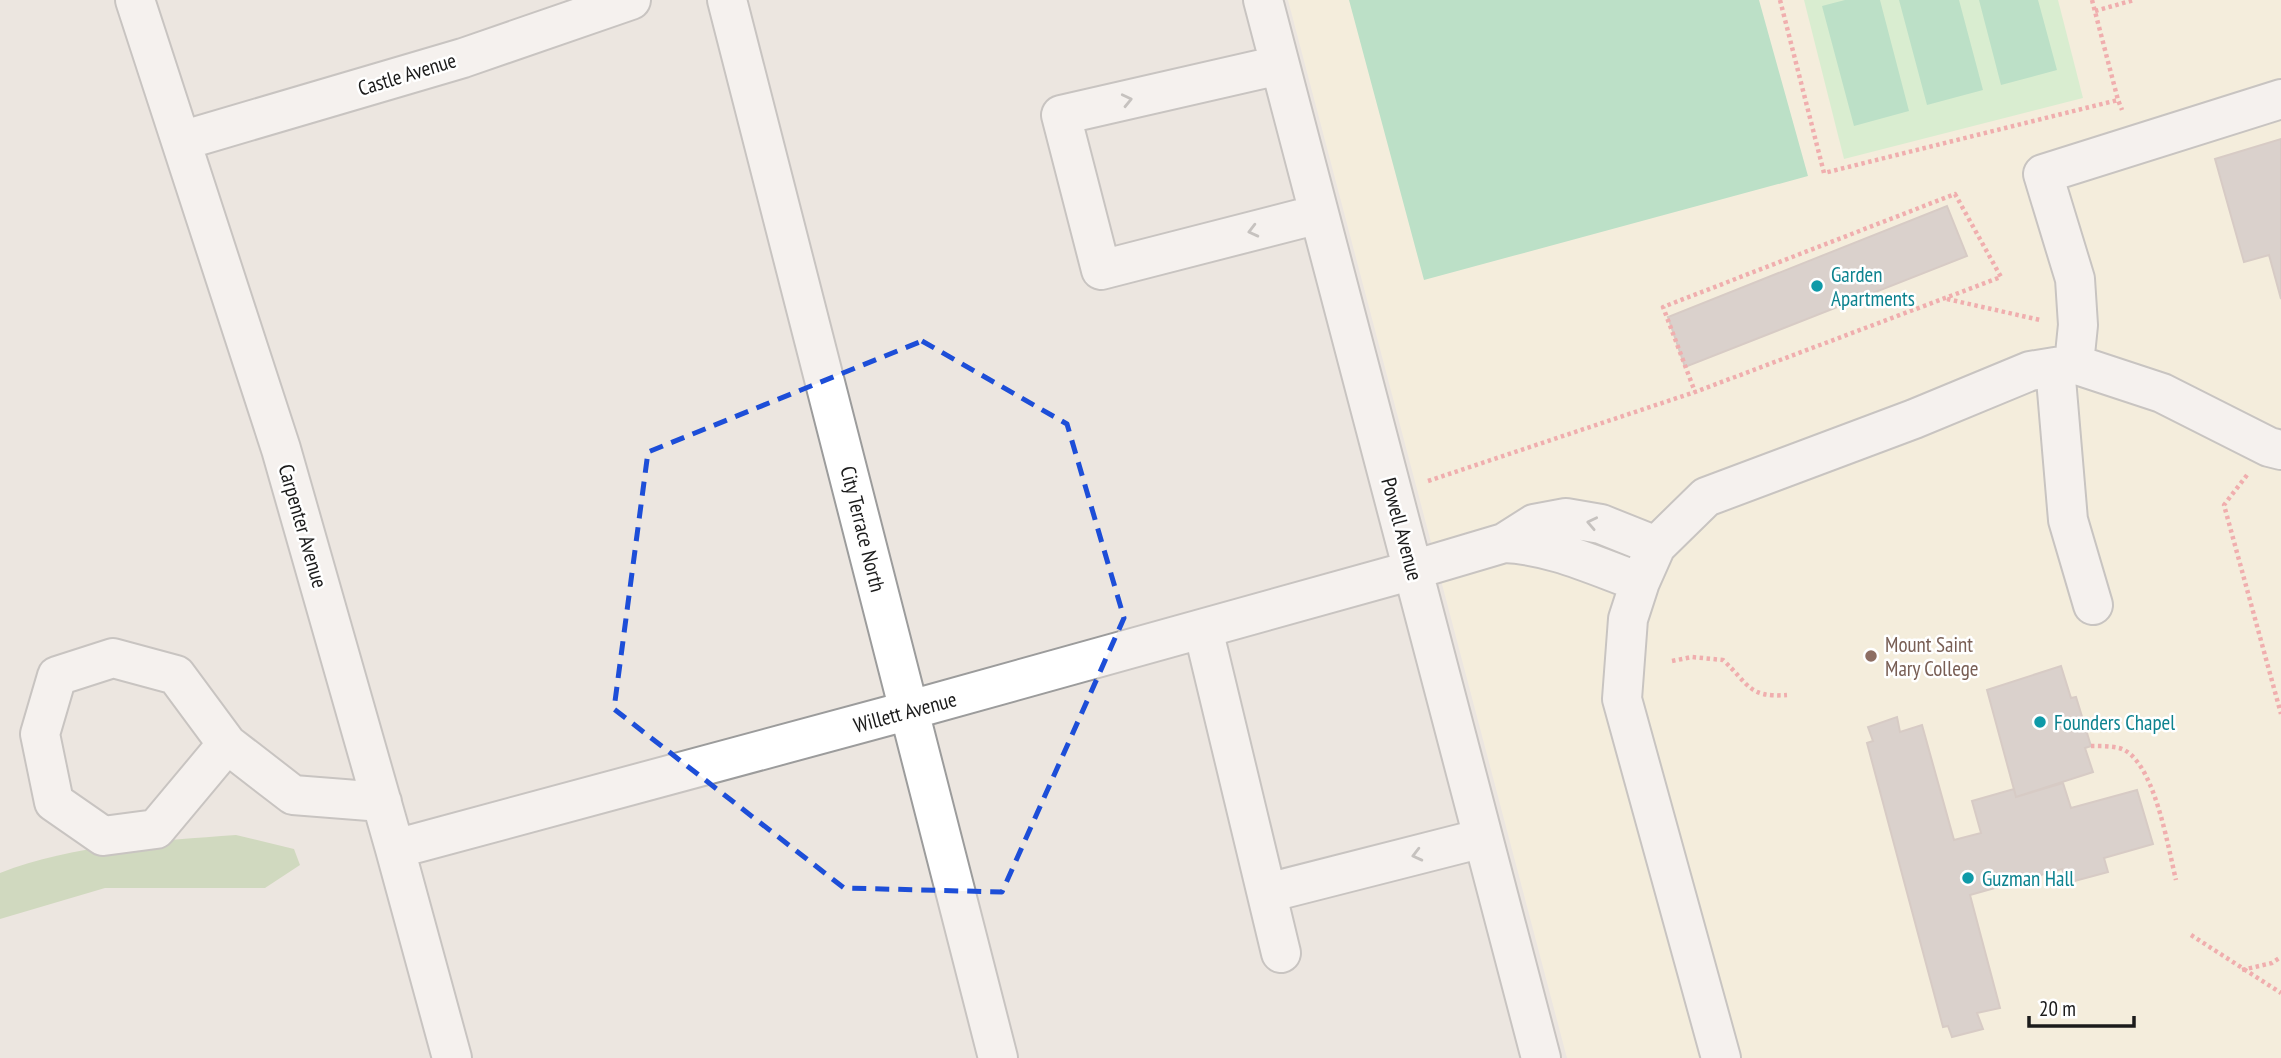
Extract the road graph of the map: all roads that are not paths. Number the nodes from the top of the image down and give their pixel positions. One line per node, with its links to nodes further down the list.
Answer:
1 (135, 0): 8 (street, Carpenter Avenue)
2 (631, 0): 5 (street, Castle Avenue)
3 (727, 0): 18 (street, City Terrace North)
4 (1262, 0): 6 (street, Powell Avenue)
5 (553, 13): 8 (street, Castle Avenue)
6 (1280, 65): 9 (street, Powell Avenue); 9 (street, one-way to 6)
7 (2281, 99): 10 (street)
8 (181, 141): 20 (street, Carpenter Avenue)
9 (1319, 214): 14 (street, Powell Avenue)
10 (2065, 365): 11 (street); 13 (street); 16 (street)
11 (2281, 450)
12 (1504, 542): 13 (street, one-way to 12); 14 (street, Willett Avenue); 15 (street)
13 (1656, 546): 15 (street)
14 (1413, 570): 17 (street, Willett Avenue); 21 (street, Powell Avenue)
15 (1640, 582): 28 (street)
16 (2093, 604)
17 (1203, 629): 18 (street, Willett Avenue); 23 (street)
18 (910, 710): 22 (street, Willett Avenue); 26 (street, City Terrace North)
19 (227, 744): 19 (street); 20 (street)
20 (382, 802): 22 (street, Carpenter Avenue)
21 (1483, 838): 23 (street, one-way to 23); 27 (street, Powell Avenue)
22 (395, 849): 25 (street, Carpenter Avenue)
23 (1267, 893): 24 (street)
24 (1281, 953)
25 (452, 1058)
26 (998, 1058)
27 (1541, 1058)
28 (1721, 1058)

